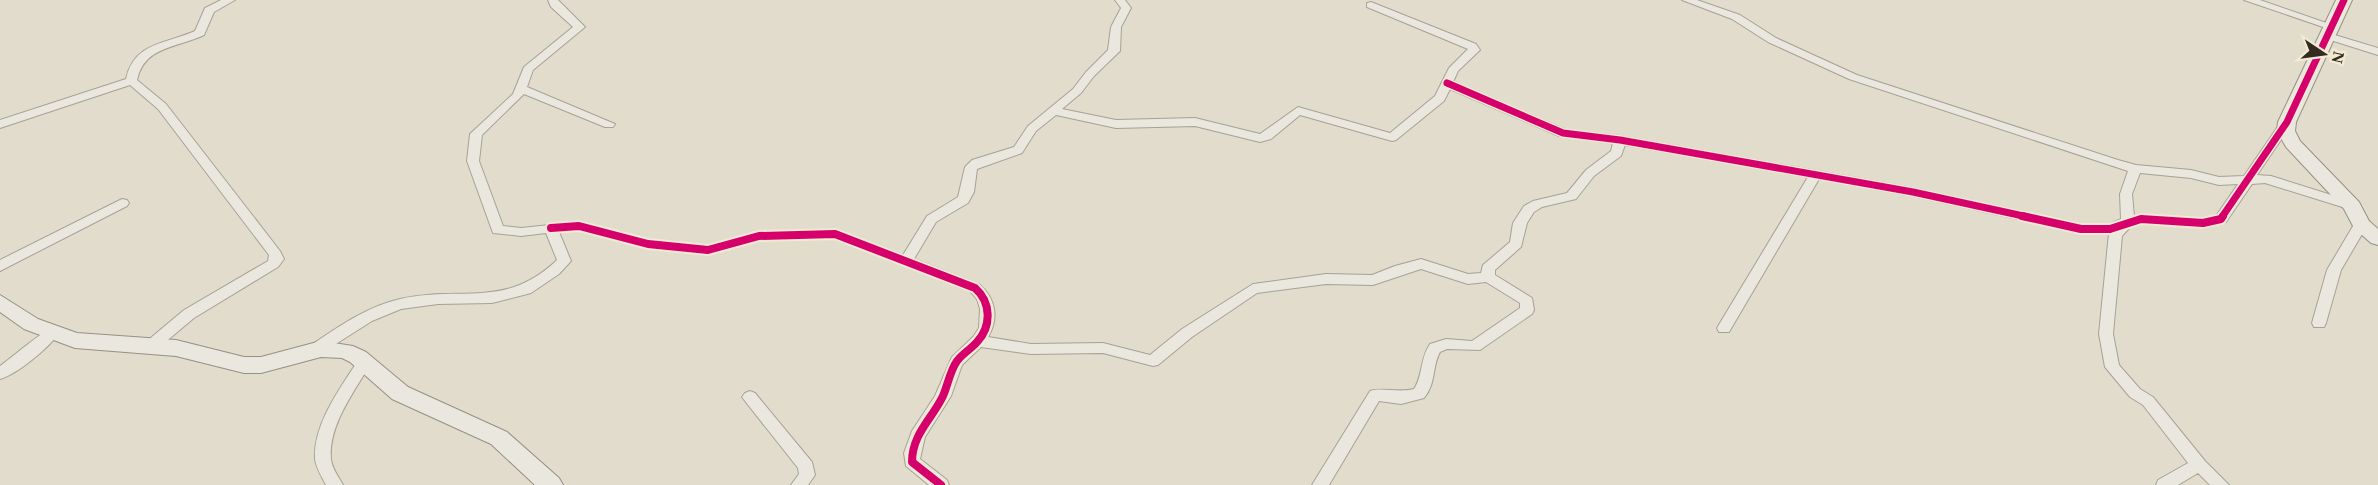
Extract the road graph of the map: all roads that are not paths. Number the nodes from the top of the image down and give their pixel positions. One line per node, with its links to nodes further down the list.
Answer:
1 (230, 0): 10 (street)
2 (553, 0): 12 (street)
3 (1120, 0): 13 (street)
4 (1687, 0): 18 (street)
5 (2249, 0): 8 (street)
6 (2344, 0): 8 (street)
7 (1371, 5): 11 (street)
8 (2330, 31): 9 (street); 14 (street)
9 (2378, 52)
10 (131, 81): 15 (street); 35 (street)
11 (1447, 83): 13 (street); 17 (street)
12 (522, 89): 16 (street); 25 (street)
13 (1053, 111): 27 (street)
14 (2287, 122): 20 (street); 22 (street)
15 (0, 124)
16 (609, 124)
17 (1620, 140): 19 (street); 29 (street)
18 (2136, 169): 20 (street); 23 (street)
19 (1815, 176): 23 (street); 32 (street)
20 (2247, 181): 22 (street); 23 (street)
21 (122, 203): 28 (street)
22 (2352, 206): 24 (street)
23 (2128, 221): 40 (street)
24 (2361, 224): 26 (street); 31 (street)
25 (551, 228): 27 (street); 36 (street)
26 (2378, 239)
27 (906, 260): 34 (street)
28 (0, 266)
29 (1488, 277): 34 (street); 45 (street)
30 (0, 302): 33 (street)
31 (2319, 323)
32 (1724, 328)
33 (52, 333): 35 (street); 38 (street)
34 (977, 340): 44 (street)
35 (152, 345): 36 (street)
36 (315, 350): 37 (street)
37 (364, 363): 41 (street); 42 (street)
38 (0, 374)
39 (750, 397): 43 (street)
40 (2199, 465): 46 (street); 47 (street)
41 (335, 485)
42 (551, 485)
43 (799, 485)
44 (940, 485)
45 (1320, 485)
46 (2164, 485)
47 (2221, 485)

